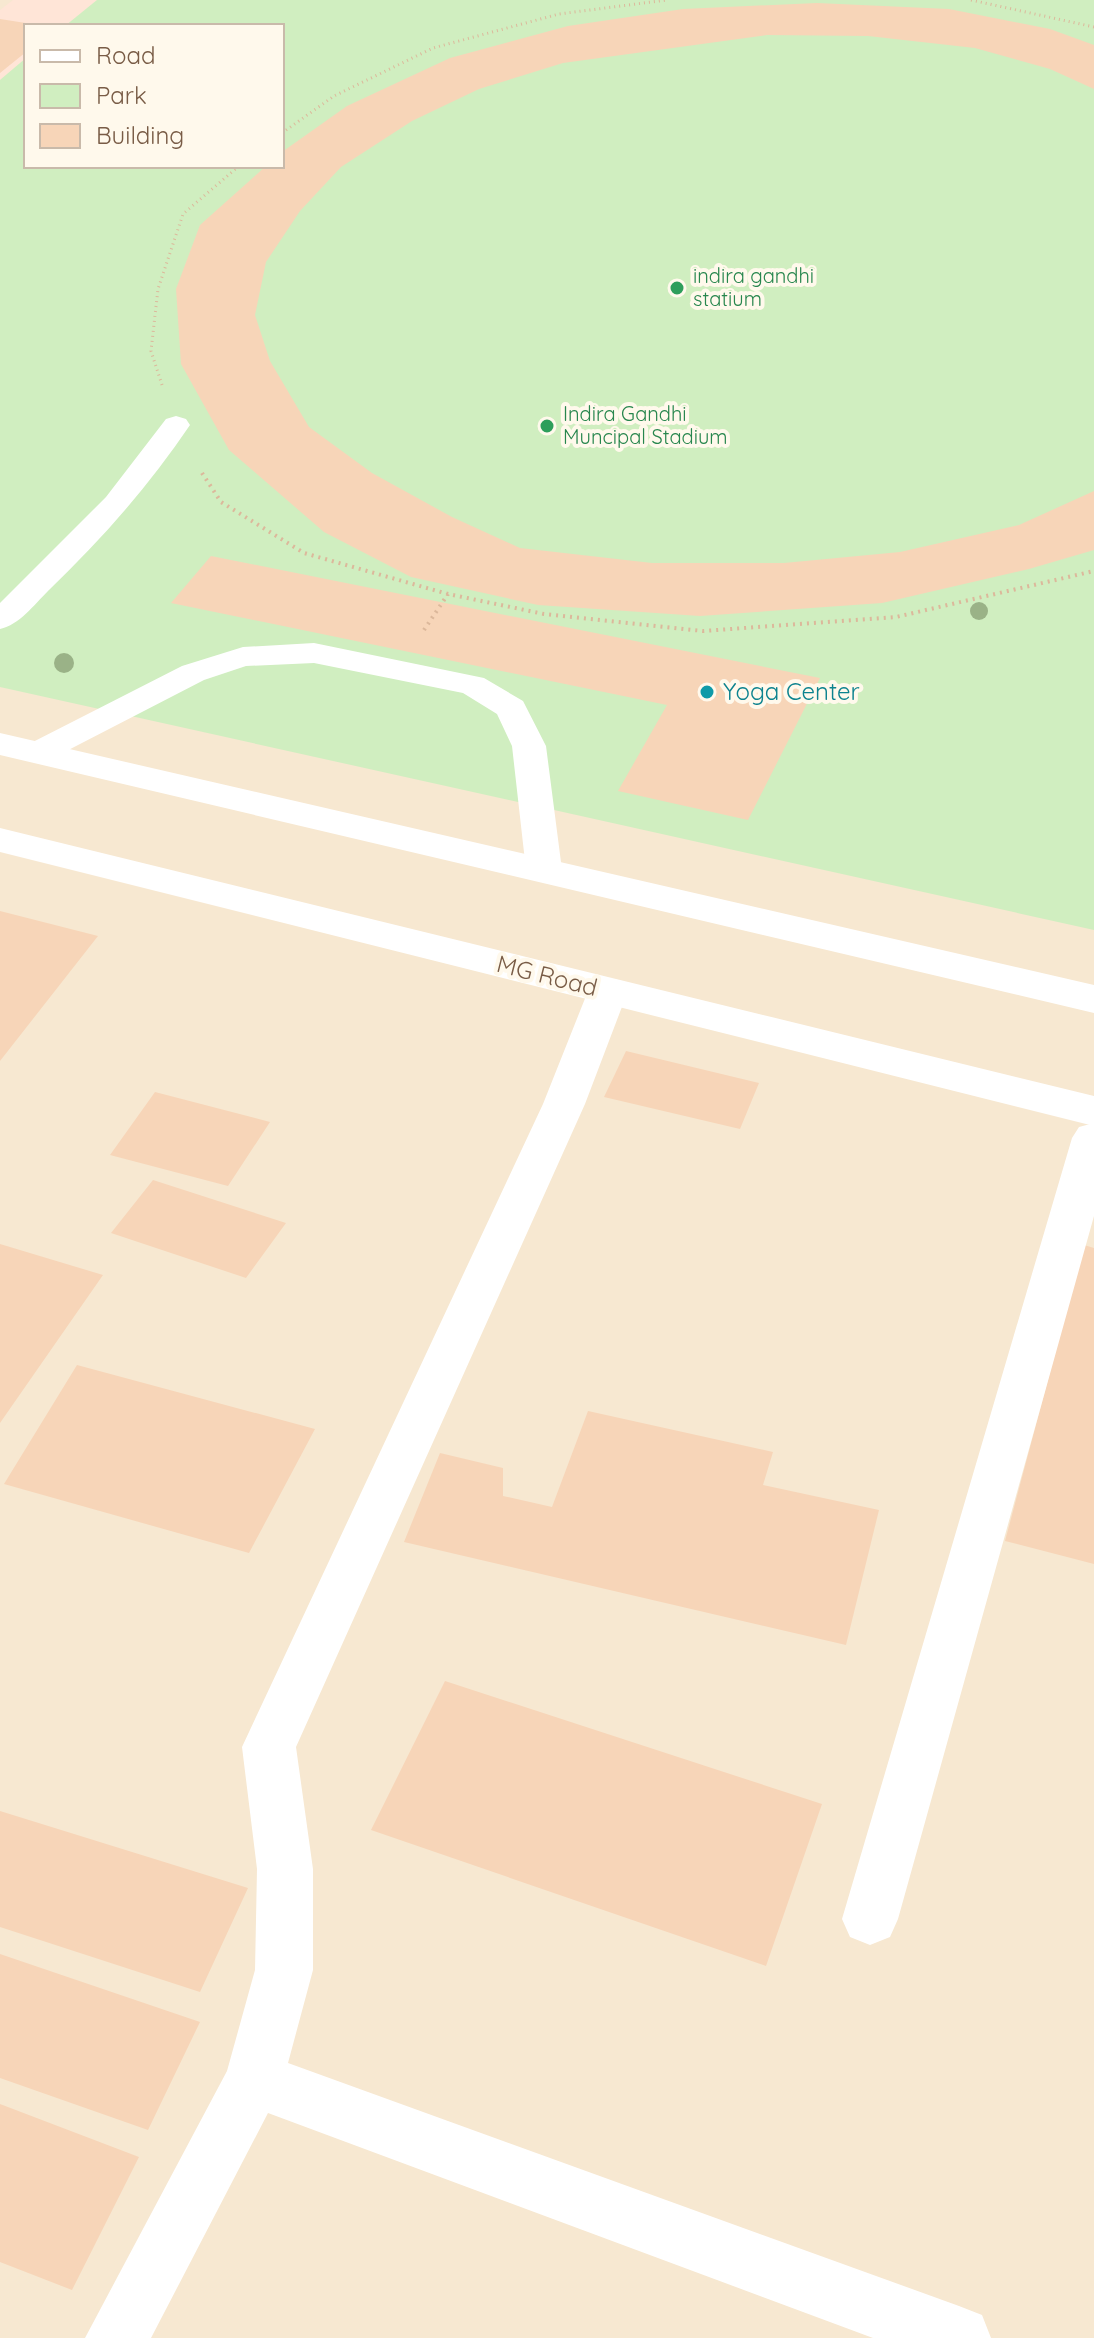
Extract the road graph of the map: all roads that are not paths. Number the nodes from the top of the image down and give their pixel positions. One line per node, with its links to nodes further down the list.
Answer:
1 (176, 425): 2 (lane)
2 (0, 620)
3 (18, 749): 5 (street); 5 (lane)
4 (0, 840): 6 (street, MG Road)
5 (544, 870): 7 (street)
6 (608, 991): 8 (street, MG Road); 11 (street)
7 (1094, 999)
8 (1094, 1111)
9 (1094, 1138): 10 (street)
10 (870, 1919)
11 (254, 2079): 12 (street); 13 (street)
12 (117, 2338)
13 (959, 2338)

